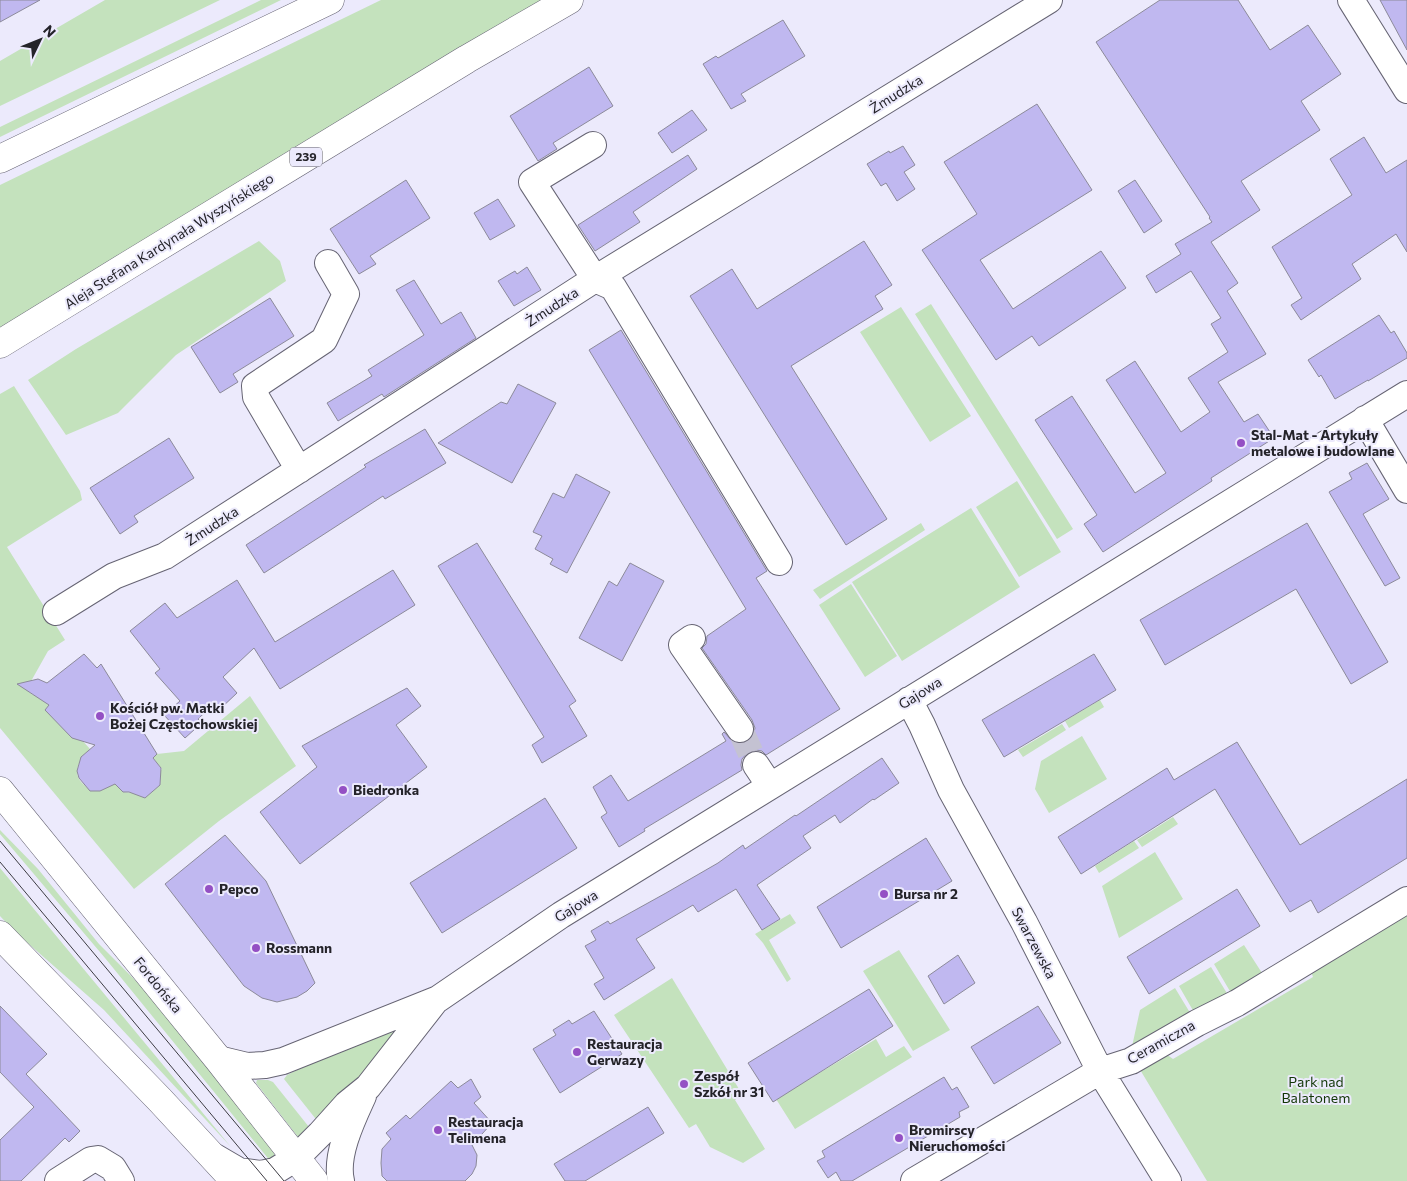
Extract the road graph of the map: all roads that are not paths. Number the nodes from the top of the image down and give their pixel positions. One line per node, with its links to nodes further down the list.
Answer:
1 (330, 0): 7 (main road)
2 (569, 0): 10 (main road, Aleja Stefana Kardynała Wyszyńskiego / 239)
3 (1049, 0): 9 (street, Żmudzka)
4 (1351, 0): 5 (street)
5 (1407, 90)
6 (593, 145): 9 (street)
7 (0, 159)
8 (328, 263): 13 (street)
9 (595, 279): 13 (street, Żmudzka); 15 (street)
10 (0, 344)
11 (1407, 394): 12 (street, Gajowa)
12 (1365, 419): 14 (street); 18 (street, Gajowa)
13 (299, 470): 16 (street, Żmudzka)
14 (1407, 490)
15 (779, 562)
16 (56, 612)
17 (692, 638): 19 (street)
18 (909, 700): 21 (street, Gajowa); 27 (street, Swarzewska)
19 (740, 729)
20 (756, 765): 21 (street)
21 (770, 786): 25 (street, Gajowa)
22 (0, 791): 26 (main road, Fordońska)
23 (1407, 900): 27 (street, Ceramiczna)
24 (0, 935): 30 (main road)
25 (438, 999): 26 (street, Gajowa); 28 (street, Gajowa)
26 (218, 1059): 29 (main road, Fordońska)
27 (1100, 1071): 35 (street, Ceramiczna); 36 (street, Swarzewska)
28 (368, 1087): 29 (street, Gajowa); 34 (street, Gajowa)
29 (296, 1158): 30 (street, Gajowa); 33 (main road, Fordońska)
30 (224, 1173)
31 (58, 1181): 32 (street)
32 (120, 1181)
33 (314, 1181)
34 (341, 1181)
35 (914, 1181)
36 (1168, 1181)

